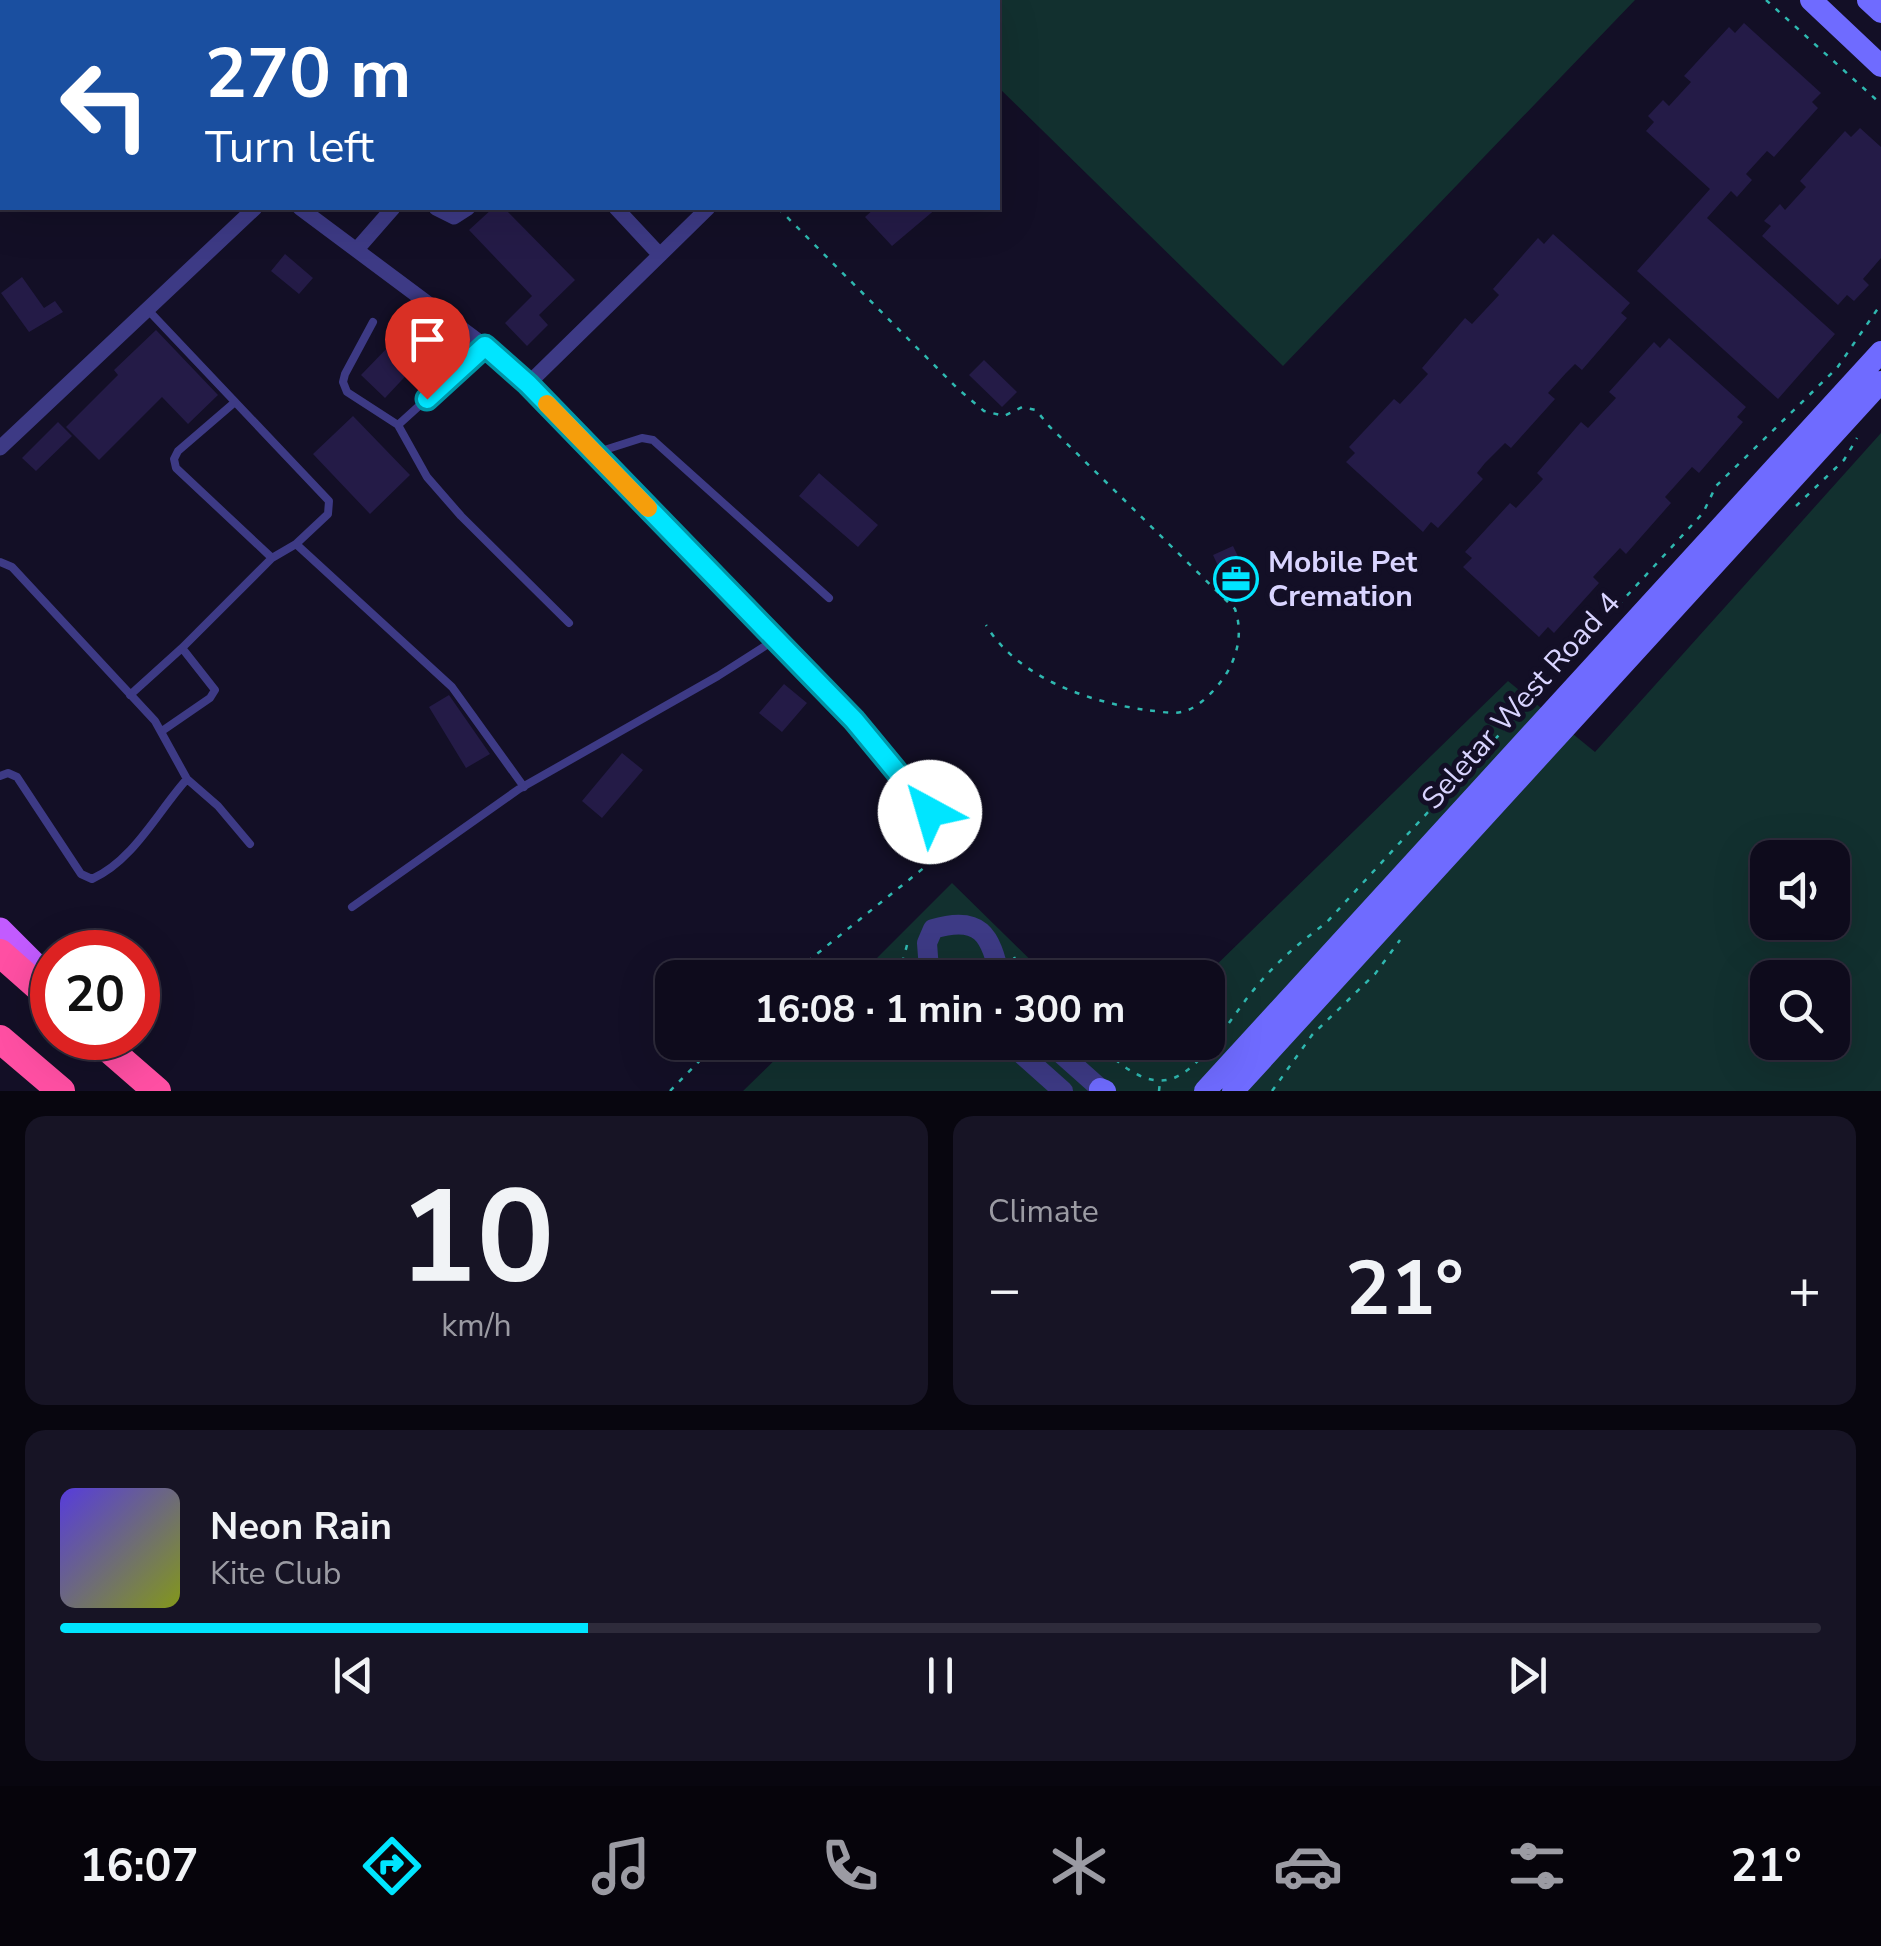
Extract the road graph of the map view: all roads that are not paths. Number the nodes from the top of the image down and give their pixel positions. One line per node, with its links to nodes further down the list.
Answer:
1 (1811, 0): 4 (main road)
2 (1868, 0): 3 (main road)
3 (1881, 12)
4 (1881, 66)
5 (254, 210): 14 (street)
6 (303, 210): 12 (street)
7 (392, 210): 12 (street)
8 (440, 210): 9 (street)
9 (465, 210)
10 (618, 210): 13 (street)
11 (706, 210): 13 (street)
12 (358, 248): 16 (street)
13 (659, 254): 19 (street)
14 (148, 310): 20 (lane); 22 (street)
15 (373, 322): 21 (lane)
16 (485, 346): 19 (street); 21 (lane)
17 (1881, 352): 51 (main road, Seletar West Road 4)
18 (1881, 382): 51 (main road, Seletar West Road 4)
19 (528, 384): 23 (street)
20 (236, 402): 24 (lane); 25 (lane)
21 (398, 425): 28 (lane)
22 (0, 448)
23 (594, 453): 27 (lane); 29 (street)
24 (296, 544): 25 (lane); 35 (lane)
25 (272, 558): 30 (lane)
26 (0, 562): 31 (lane)
27 (829, 598)
28 (569, 623)
29 (776, 639): 35 (lane); 36 (lane)
30 (182, 648): 31 (lane); 32 (lane)
31 (130, 694): 32 (lane)
32 (162, 731): 34 (lane)
33 (0, 776): 34 (lane)
34 (188, 779): 37 (lane)
35 (524, 786): 38 (lane)
36 (955, 842)
37 (250, 844)
38 (352, 907)
39 (0, 930): 41 (main road)
40 (0, 953): 44 (highway)
41 (30, 960)
42 (928, 960): 43 (street)
43 (996, 960)
44 (30, 980)
45 (2, 1040): 52 (highway)
46 (121, 1060): 53 (highway)
47 (133, 1060): 54 (main road)
48 (1028, 1060): 55 (street)
49 (1069, 1060): 50 (street)
50 (1103, 1090)
51 (1211, 1090)
52 (61, 1091)
53 (157, 1091)
54 (165, 1091)
55 (1062, 1091)

